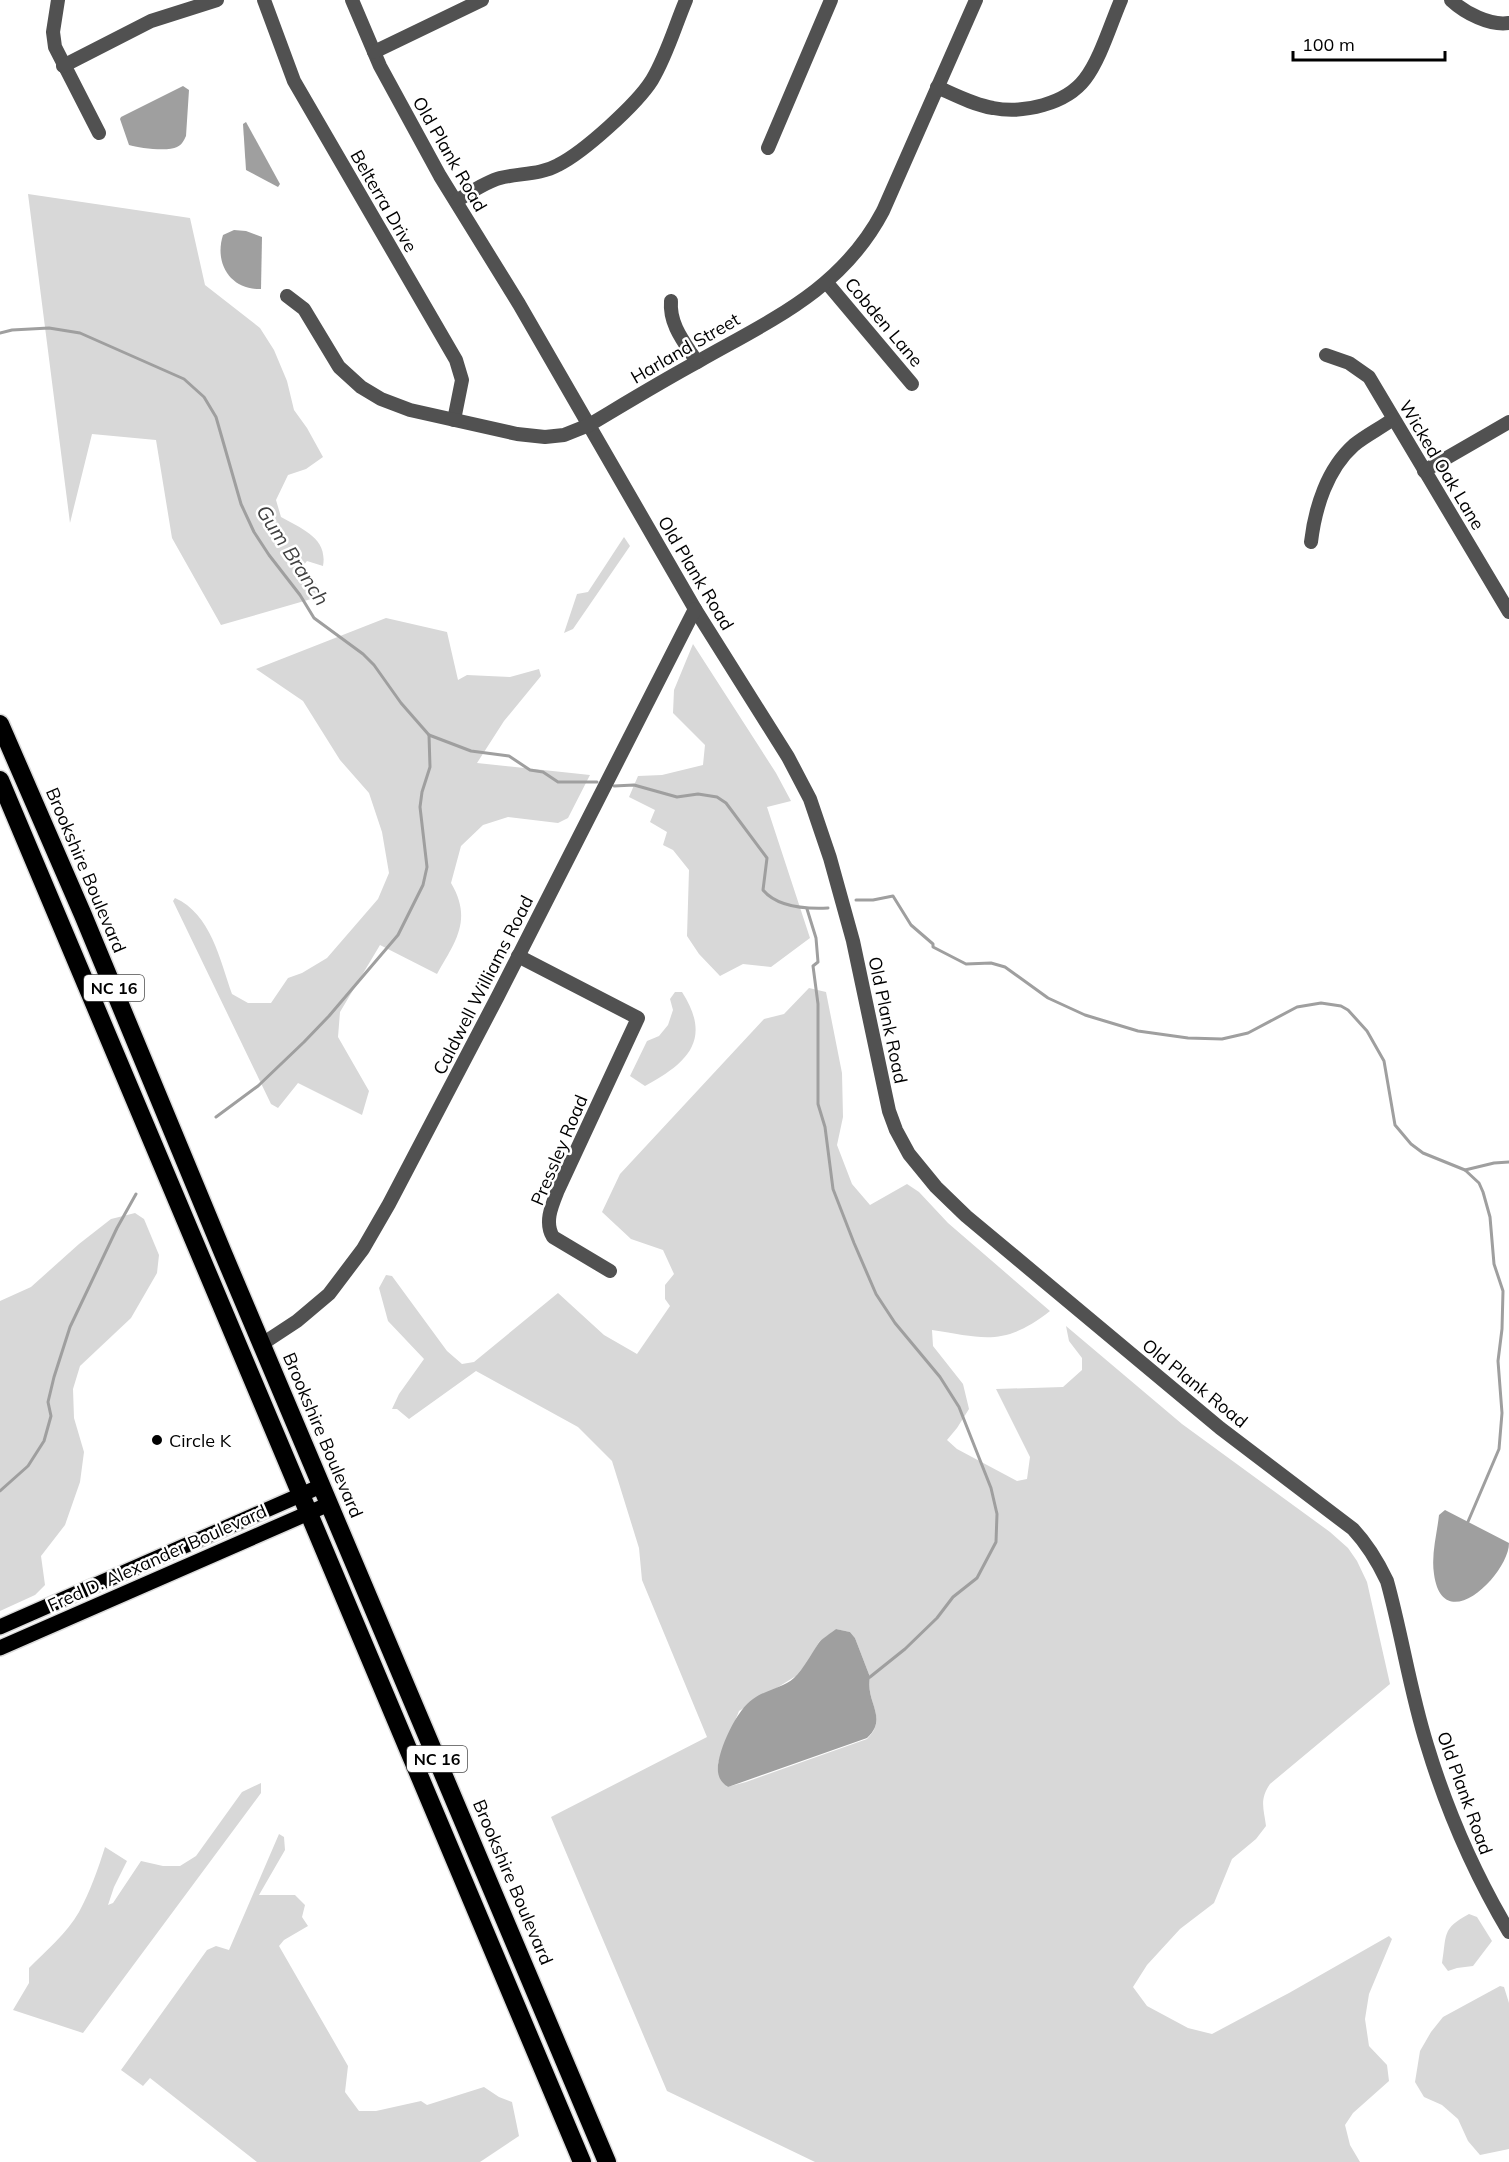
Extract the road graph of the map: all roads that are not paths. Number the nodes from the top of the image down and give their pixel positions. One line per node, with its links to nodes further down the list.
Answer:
1 (58, 0): 13 (street)
2 (217, 0): 13 (street)
3 (264, 0): 25 (street, Belterra Drive)
4 (352, 0): 12 (street, Old Plank Road)
5 (482, 0): 12 (street)
6 (686, 0): 17 (street)
7 (831, 0): 16 (street)
8 (976, 0): 14 (street, Harland Street)
9 (1121, 0): 14 (street)
10 (1451, 0): 11 (street)
11 (1509, 23)
12 (374, 52): 17 (street, Old Plank Road)
13 (63, 66): 15 (street)
14 (938, 87): 18 (street, Harland Street)
15 (99, 133)
16 (768, 148)
17 (456, 201): 27 (street, Old Plank Road)
18 (827, 283): 22 (street, Harland Street); 23 (street, Cobden Lane)
19 (287, 296): 25 (street, Harland Street)
20 (671, 301): 22 (street)
21 (1326, 355): 24 (street, Wicked Oak Lane)
22 (697, 362): 27 (street, Harland Street)
23 (912, 384)
24 (1394, 419): 28 (street, Wicked Oak Lane); 29 (street)
25 (454, 420): 27 (street, Harland Street)
26 (1509, 422): 28 (street)
27 (589, 425): 30 (street, Old Plank Road)
28 (1424, 471): 31 (street, Wicked Oak Lane)
29 (1311, 542)
30 (694, 609): 34 (street, Caldwell Williams Road); 50 (street, Old Plank Road)
31 (1509, 612)
32 (0, 724): 37 (highway, Brookshire Boulevard / NC 16)
33 (0, 780): 35 (highway, NC 16)
34 (518, 956): 36 (street, Pressley Road); 37 (street, Caldwell Williams Road)
35 (176, 1199): 37 (highway); 38 (highway, NC 16)
36 (610, 1271)
37 (262, 1344): 39 (highway, Brookshire Boulevard / NC 16)
38 (245, 1363): 39 (highway); 41 (highway, NC 16)
39 (301, 1438): 40 (highway, Brookshire Boulevard / NC 16)
40 (321, 1486): 41 (main road, Fred D. Alexander Boulevard); 42 (highway, Brookshire Boulevard / NC 16)
41 (301, 1495): 43 (highway, NC 16); 44 (main road, Fred D. Alexander Boulevard)
42 (329, 1504): 43 (main road, Fred D. Alexander Boulevard); 47 (highway, Brookshire Boulevard / NC 16)
43 (309, 1513): 45 (highway, NC 16); 46 (main road, Fred D. Alexander Boulevard)
44 (0, 1627)
45 (365, 1646): 47 (highway); 48 (highway, NC 16)
46 (0, 1648)
47 (434, 1752): 49 (highway, Brookshire Boulevard / NC 16)
48 (412, 1761): 49 (highway); 51 (highway, NC 16)
49 (500, 1906): 52 (highway, Brookshire Boulevard / NC 16)
50 (1509, 1932)
51 (582, 2162)
52 (607, 2162)

